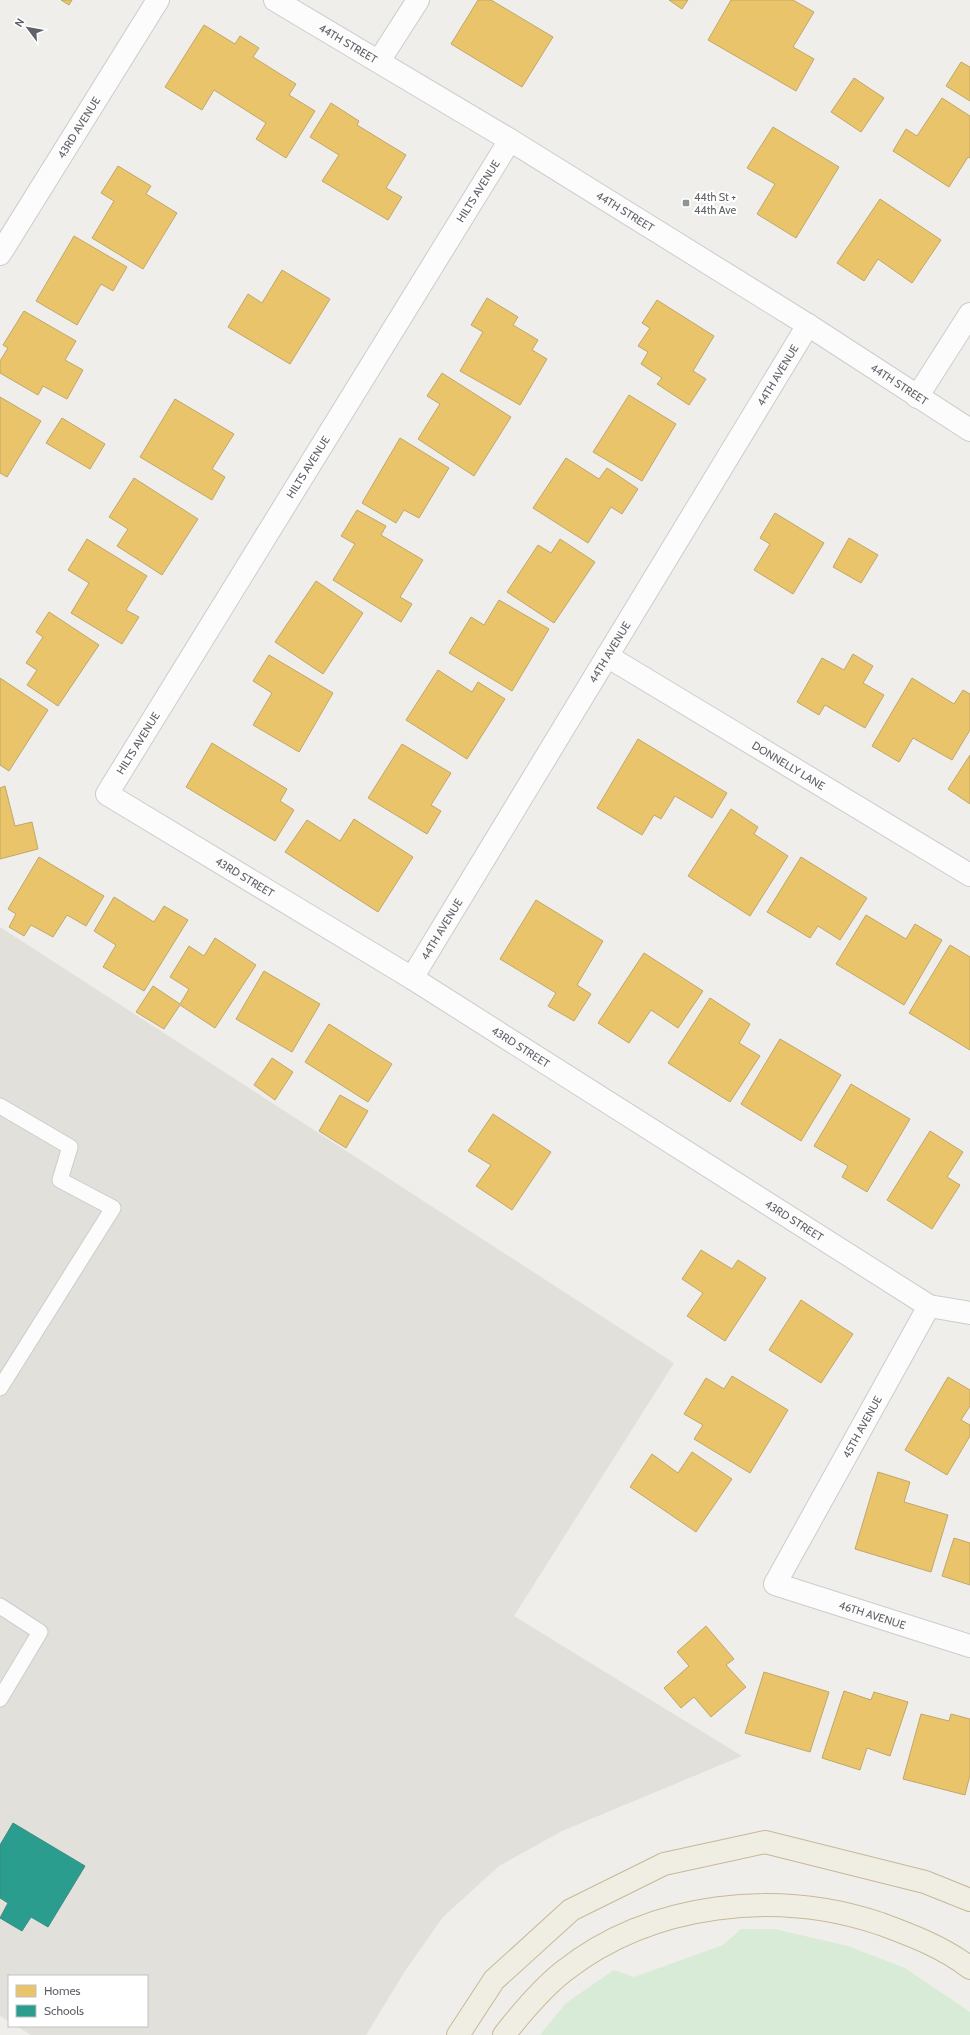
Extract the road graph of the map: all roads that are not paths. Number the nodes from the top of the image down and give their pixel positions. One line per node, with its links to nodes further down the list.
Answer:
1 (158, 0): 6 (street, 43RD AVENUE)
2 (275, 0): 4 (street, 44TH STREET)
3 (418, 0): 4 (street)
4 (379, 61): 5 (street, 44TH STREET)
5 (510, 140): 8 (street, 44TH STREET); 12 (street, HILTS AVENUE)
6 (0, 254)
7 (970, 314): 9 (street)
8 (808, 325): 9 (street, 44TH STREET); 11 (street, 44TH AVENUE)
9 (917, 397): 10 (street, 44TH STREET)
10 (970, 430)
11 (607, 656): 13 (street, DONNELLY LANE); 14 (street, 44TH AVENUE)
12 (107, 794): 14 (street, 43RD STREET)
13 (970, 875)
14 (412, 978): 16 (street, 43RD STREET)
15 (0, 1106): 18 (lane)
16 (929, 1306): 17 (street); 19 (street, 45TH AVENUE)
17 (970, 1313)
18 (0, 1388)
19 (775, 1584): 21 (street, 46TH AVENUE)
20 (0, 1606): 22 (lane)
21 (970, 1646)
22 (0, 1700)
23 (970, 1900): 25 (highway)
24 (970, 1968): 26 (highway)
25 (458, 2035)
26 (504, 2035)

